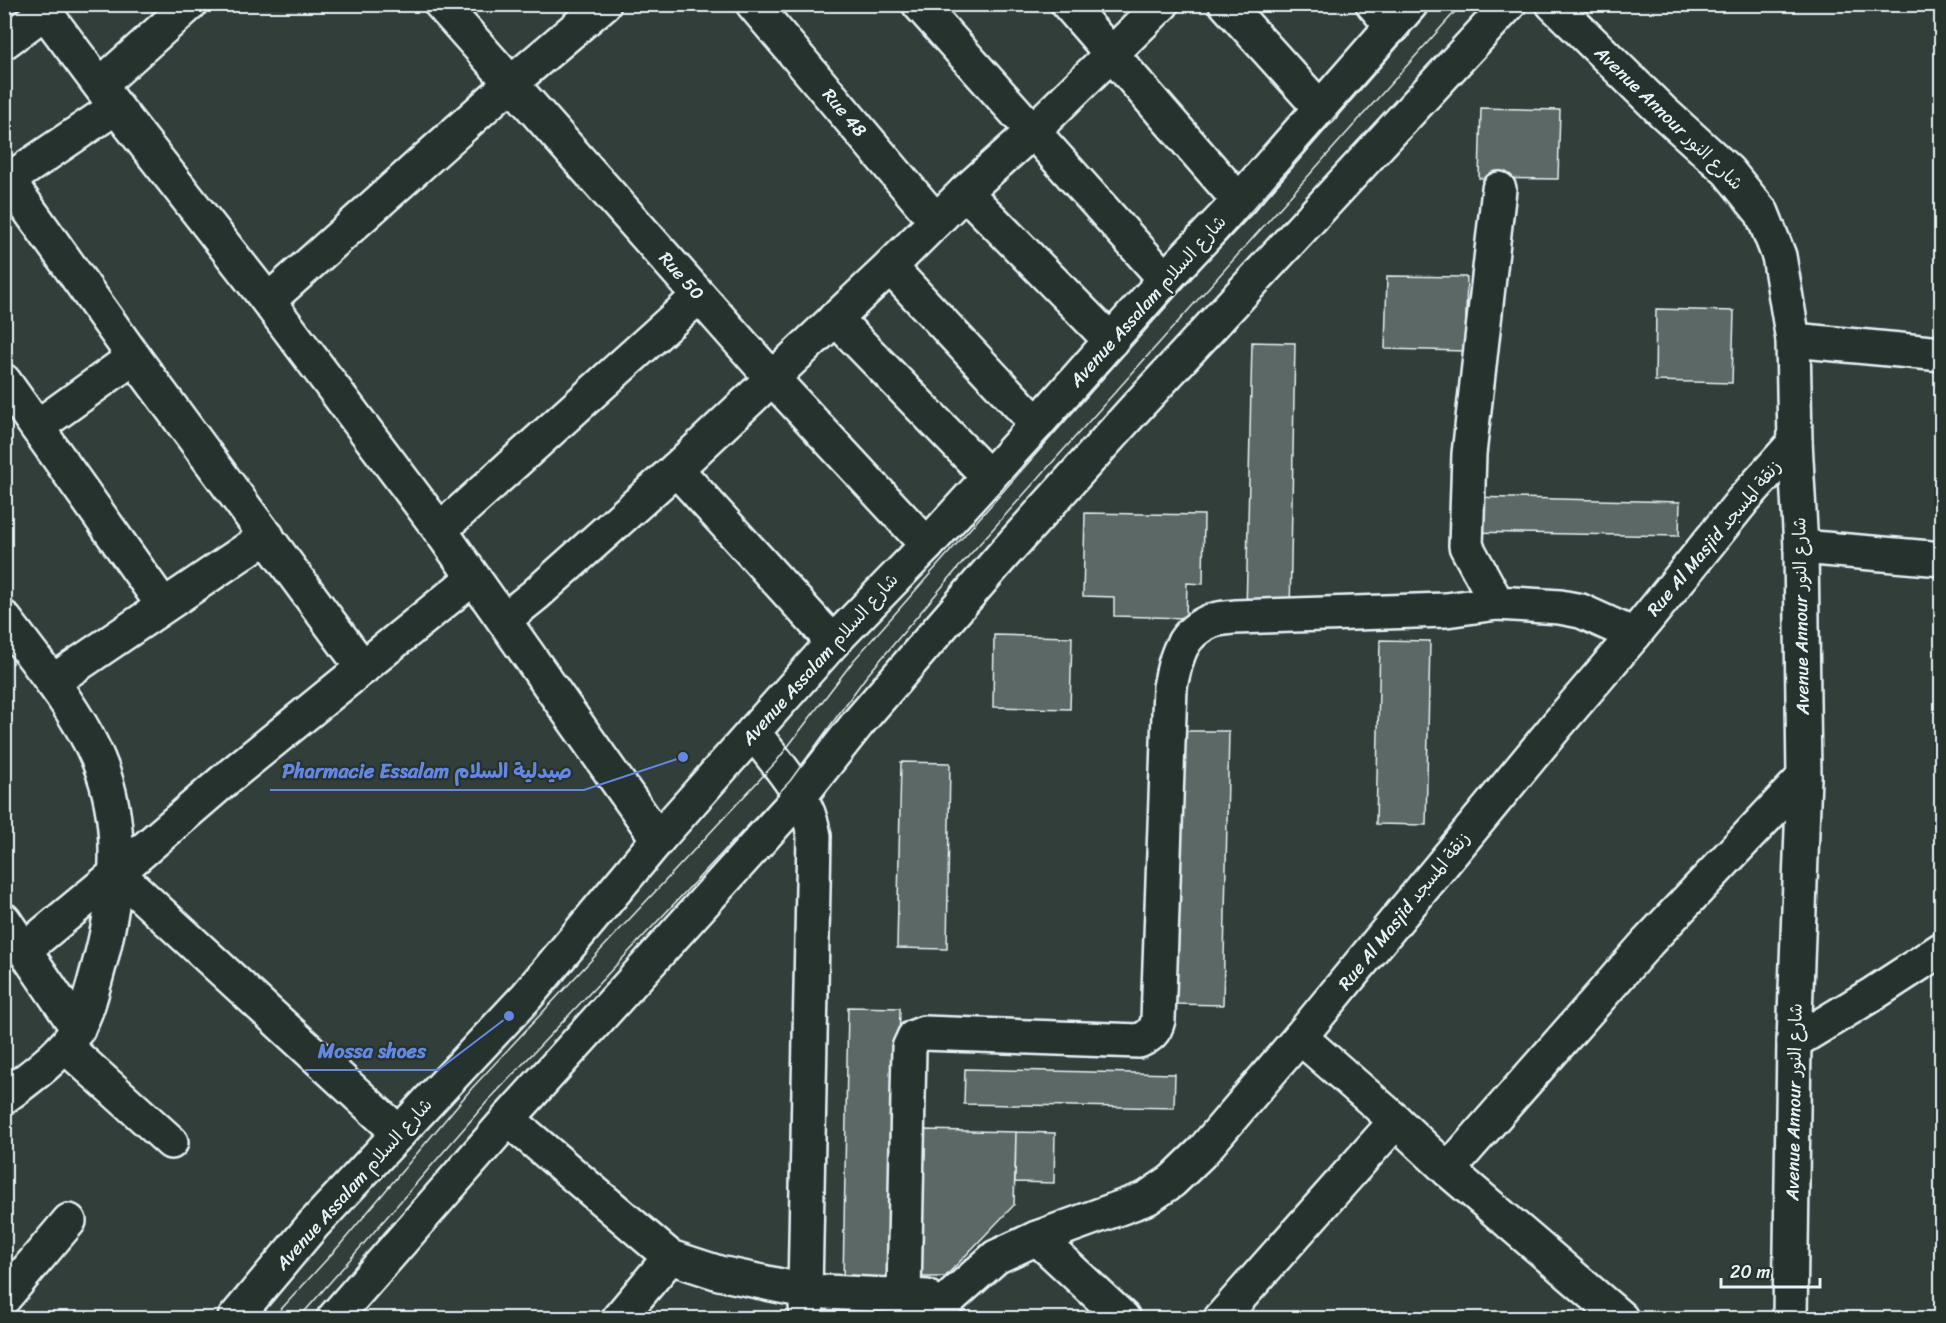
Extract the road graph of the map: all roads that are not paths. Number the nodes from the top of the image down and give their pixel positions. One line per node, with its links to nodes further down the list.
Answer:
1 (190, 4): 16 (street)
2 (441, 4): 15 (street, Rue 50)
3 (604, 4): 15 (street)
4 (753, 4): 23 (street, Rue 48)
5 (919, 4): 18 (street)
6 (1068, 4): 14 (street)
7 (1162, 4): 14 (street)
8 (1226, 4): 17 (street)
9 (1509, 4): 56 (street)
10 (1553, 4): 29 (street, Avenue Annour شارع النور)
11 (42, 8): 13 (street); 16 (street)
12 (1392, 12): 17 (street, Avenue Assalam شارع السلام)
13 (4, 42)
14 (1112, 53): 18 (street); 22 (street)
15 (510, 84): 26 (street, Rue 50); 27 (street)
16 (108, 96): 19 (street); 27 (street)
17 (1320, 109): 22 (street, Avenue Assalam شارع السلام)
18 (1033, 131): 21 (street); 25 (street)
19 (6, 182): 32 (street)
20 (1499, 189): 46 (street)
21 (965, 192): 23 (street); 30 (street)
22 (1239, 201): 25 (street, Avenue Assalam شارع السلام)
23 (936, 221): 24 (street)
24 (890, 267): 28 (street); 35 (street)
25 (1166, 279): 30 (street, Avenue Assalam شارع السلام)
26 (699, 296): 33 (street, Rue 50); 40 (street)
27 (268, 301): 40 (street)
28 (835, 318): 33 (street); 39 (street)
29 (1793, 340): 31 (street); 37 (street, Avenue Annour شارع النور)
30 (1111, 341): 35 (street, Avenue Assalam شارع السلام)
31 (1941, 354)
32 (134, 357): 36 (street); 41 (street)
33 (772, 378): 38 (street); 42 (street, Rue 50)
34 (5, 384): 36 (street)
35 (1037, 424): 39 (street, Avenue Assalam شارع السلام)
36 (37, 427): 47 (street)
37 (1795, 442): 43 (street, Avenue Annour شارع النور); 50 (street, Rue Al Masjid زنقة المسجد)
38 (676, 469): 48 (street); 51 (street)
39 (989, 477): 42 (street, Avenue Assalam شارع السلام)
40 (440, 530): 45 (street)
41 (267, 536): 47 (street); 52 (street)
42 (927, 544): 51 (street, Avenue Assalam شارع السلام)
43 (1801, 547): 44 (street); 55 (street, Avenue Annour شارع النور)
44 (1941, 559)
45 (473, 578): 48 (street); 52 (street)
46 (1497, 603): 50 (street); 74 (street)
47 (163, 605): 53 (street)
48 (504, 620): 57 (street)
49 (7, 625): 53 (street)
50 (1634, 636): 63 (street, Rue Al Masjid زنقة المسجد)
51 (833, 642): 54 (street, Avenue Assalam شارع السلام)
52 (363, 668): 58 (street)
53 (52, 682): 58 (street)
54 (753, 732): 56 (street); 57 (street, Avenue Assalam شارع السلام)
55 (1804, 777): 64 (street, Avenue Annour شارع النور); 70 (street)
56 (801, 795): 66 (street); 76 (street)
57 (658, 839): 68 (street, Avenue Assalam شارع السلام)
58 (117, 873): 61 (street); 62 (street); 68 (street)
59 (4, 920): 61 (street)
60 (1941, 949): 64 (street)
61 (24, 950): 62 (street)
62 (71, 1037): 65 (street); 69 (street)
63 (1300, 1037): 67 (street); 72 (street, Rue Al Masjid زنقة المسجد)
64 (1794, 1042): 84 (street, Avenue Annour شارع النور)
65 (4, 1098)
66 (508, 1119): 73 (street); 79 (street)
67 (1396, 1120): 70 (street); 82 (street)
68 (399, 1133): 78 (street, Avenue Assalam شارع السلام)
69 (171, 1142)
70 (1448, 1170): 83 (street)
71 (69, 1221): 75 (street)
72 (1037, 1238): 77 (street, Rue Al Masjid زنقة المسجد); 81 (street)
73 (670, 1257): 76 (street); 80 (street)
74 (904, 1294): 76 (street); 77 (street)
75 (4, 1298)
76 (806, 1305)
77 (941, 1309)
78 (235, 1318)
79 (334, 1318)
80 (619, 1318)
81 (1123, 1318)
82 (1221, 1318)
83 (1621, 1318)
84 (1790, 1318)

